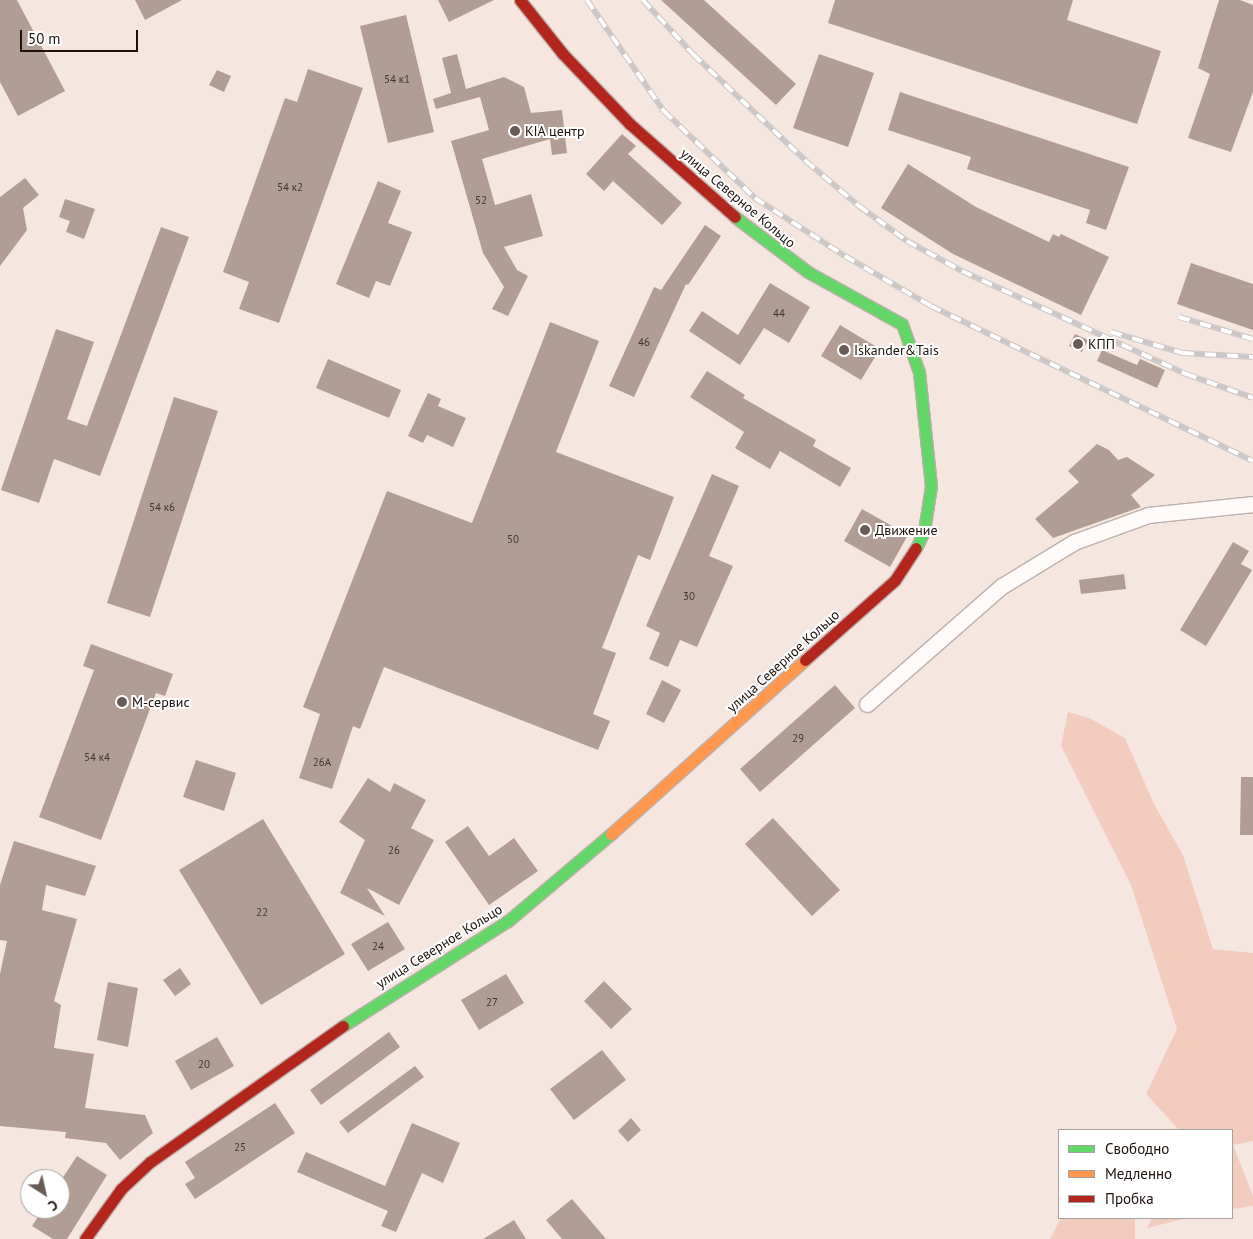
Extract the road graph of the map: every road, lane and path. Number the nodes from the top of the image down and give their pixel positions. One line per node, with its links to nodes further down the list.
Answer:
1 (520, 0): 4 (street, улица Северное Кольцо)
2 (1253, 504): 3 (street)
3 (867, 704)
4 (85, 1239)

